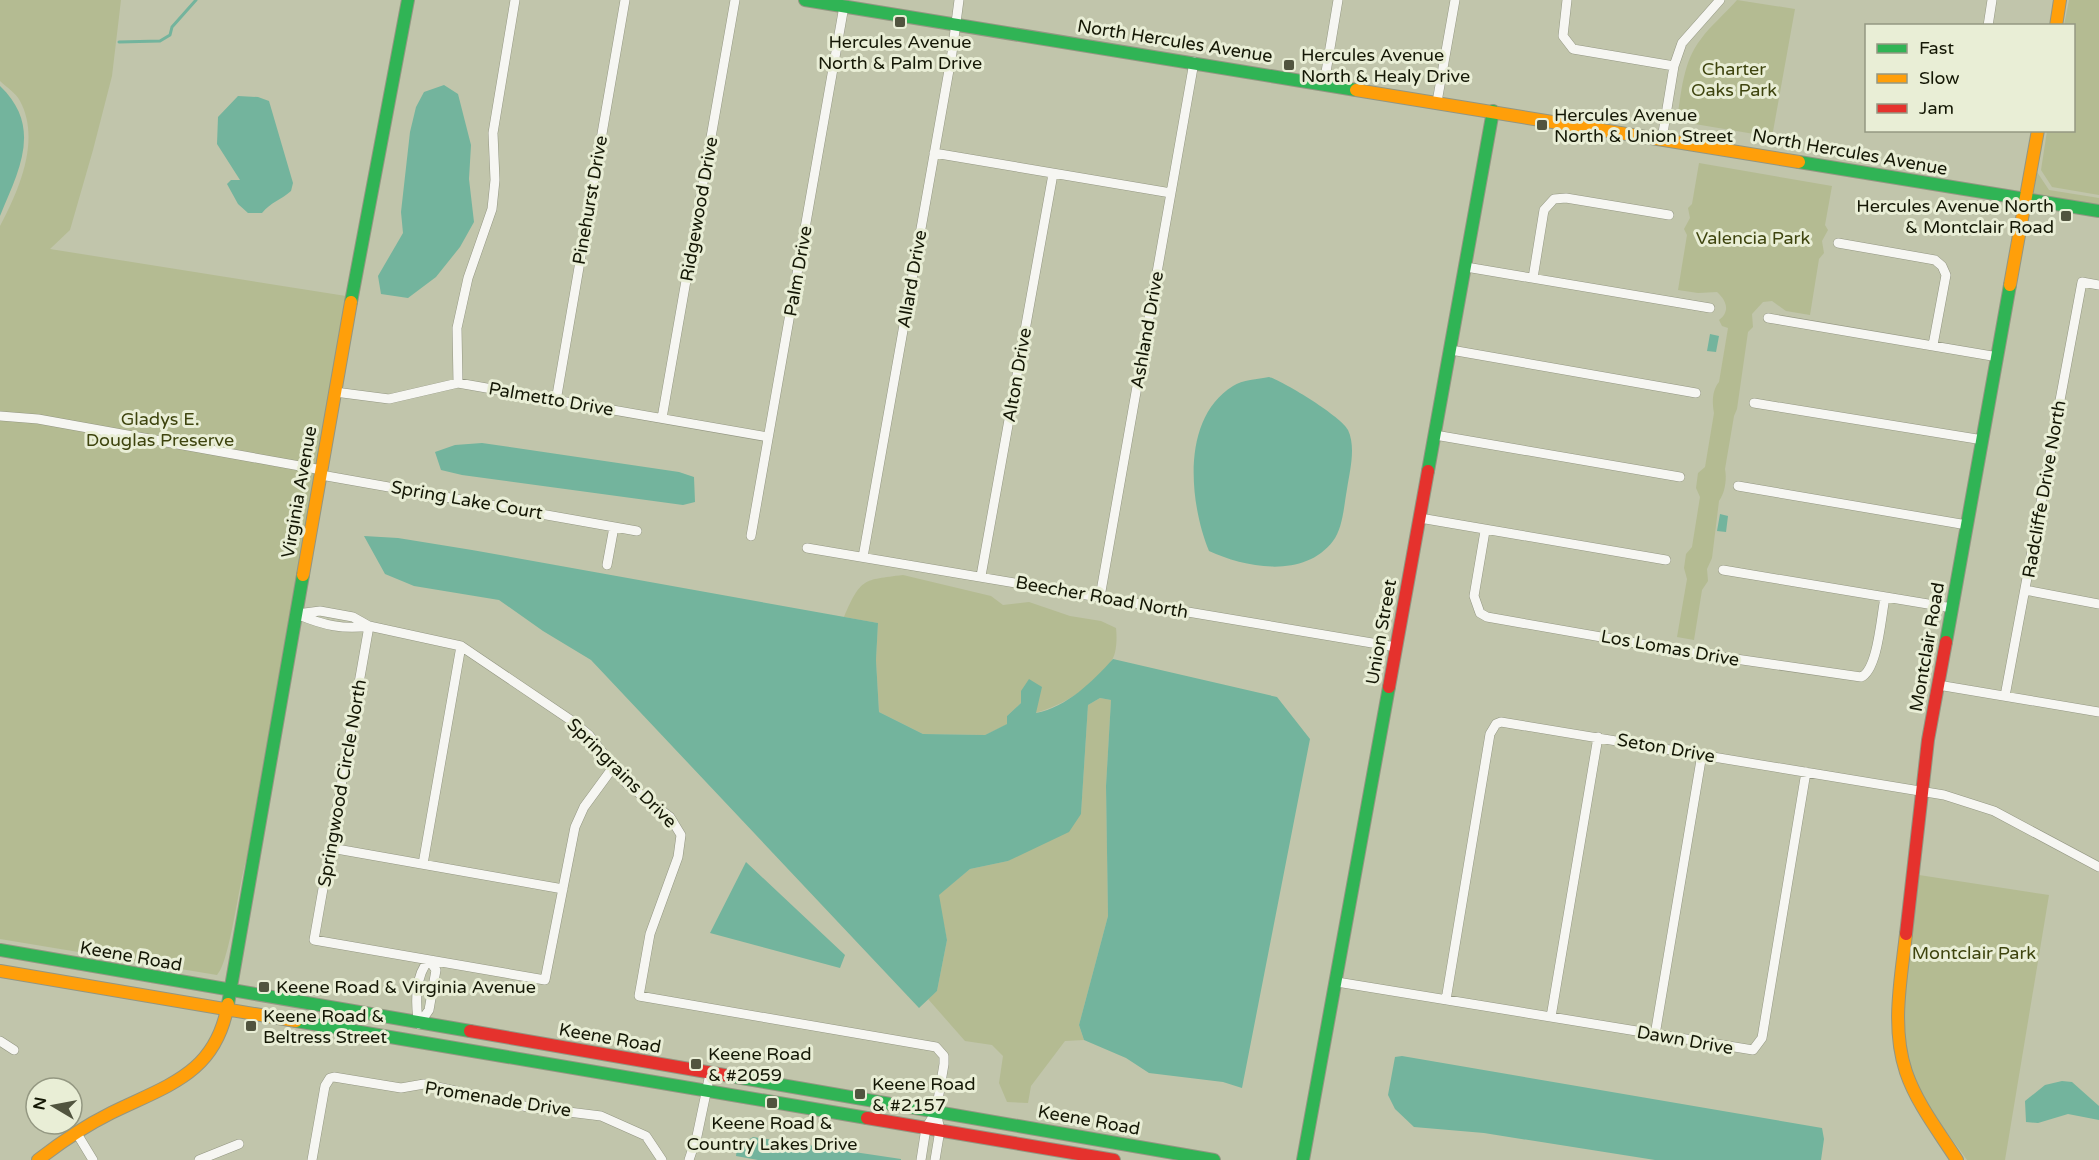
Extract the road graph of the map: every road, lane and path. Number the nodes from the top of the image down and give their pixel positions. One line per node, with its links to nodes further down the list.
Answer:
1 (408, 0): 40 (street, Virginia Avenue)
2 (515, 0): 39 (street)
3 (625, 0): 42 (street, Pinehurst Drive)
4 (735, 0): 45 (street, Ridgewood Drive)
5 (805, 0): 13 (street, North Hercules Avenue)
6 (958, 0): 14 (street, Allard Drive)
7 (1338, 0): 19 (street)
8 (1455, 0): 20 (street)
9 (1567, 0): 18 (street)
10 (1720, 0): 18 (street)
11 (1992, 0): 15 (street)
12 (2060, 0): 16 (street)
13 (844, 6): 14 (street, North Hercules Avenue); 47 (street, Palm Drive)
14 (956, 24): 17 (street, North Hercules Avenue); 24 (street, Allard Drive)
15 (1988, 24)
16 (2056, 24)
17 (1194, 62): 19 (street, North Hercules Avenue); 26 (street, Ashland Drive)
18 (1674, 66): 23 (street)
19 (1324, 84): 20 (street, North Hercules Avenue)
20 (1437, 102): 21 (street, North Hercules Avenue)
21 (1493, 111): 23 (street, North Hercules Avenue); 31 (street, Union Street)
22 (2038, 132): 27 (street, Montclair Road)
23 (1662, 139): 27 (street, North Hercules Avenue)
24 (934, 153): 25 (street); 59 (street, Allard Drive)
25 (1053, 174): 26 (street); 63 (street, Alton Drive)
26 (1171, 193): 65 (street, Ashland Drive)
27 (2027, 200): 28 (street, North Hercules Avenue); 38 (street, Montclair Road)
28 (2099, 211)
29 (1669, 215): 32 (street)
30 (1838, 243): 36 (street)
31 (1466, 267): 32 (street); 37 (street, Union Street)
32 (1533, 278): 34 (street)
33 (2099, 285): 64 (street, Radcliffe Drive North)
34 (1710, 308)
35 (1768, 318): 36 (street)
36 (1933, 345): 38 (street)
37 (1451, 350): 41 (street); 46 (street, Union Street)
38 (1998, 357): 48 (street, Montclair Road)
39 (458, 383): 40 (street, Palmetto Drive); 42 (street, Palmetto Drive)
40 (335, 392): 49 (street, Virginia Avenue)
41 (1696, 393)
42 (556, 401): 45 (street, Palmetto Drive)
43 (1754, 403): 48 (street)
44 (0, 416): 49 (street, Spring Lake Court)
45 (662, 418): 47 (street, Palmetto Drive)
46 (1435, 435): 50 (street); 52 (street, Union Street)
47 (768, 437): 57 (street, Palm Drive)
48 (1983, 440): 53 (street, Montclair Road)
49 (321, 472): 54 (street, Spring Lake Court); 69 (street, Virginia Avenue)
50 (1680, 477)
51 (1738, 486): 53 (street)
52 (1420, 518): 56 (street); 72 (street, Union Street)
53 (1968, 525): 68 (street, Montclair Road)
54 (614, 527): 55 (street, Spring Lake Court); 61 (street)
55 (637, 531)
56 (1485, 531): 60 (street); 66 (street, Los Lomas Drive)
57 (751, 536)
58 (807, 548): 59 (street, Beecher Road North)
59 (863, 557): 63 (street, Beecher Road North)
60 (1666, 560)
61 (607, 565)
62 (1723, 570): 66 (street)
63 (981, 576): 65 (street, Beecher Road North)
64 (2025, 590): 67 (street); 74 (street, Radcliffe Drive North)
65 (1100, 597): 72 (street, Beecher Road North)
66 (1885, 598): 68 (street)
67 (2099, 604)
68 (1952, 608): 73 (street, Montclair Road)
69 (297, 614): 70 (street, Springrains Drive); 90 (street, Virginia Avenue)
70 (369, 626): 71 (street, Springrains Drive); 81 (street, Springwood Circle North)
71 (460, 646): 78 (street, Springrains Drive); 82 (street)
72 (1396, 647): 89 (street, Union Street)
73 (1938, 685): 74 (street); 80 (street, Montclair Road)
74 (2005, 696): 75 (street)
75 (2099, 712)
76 (1598, 737): 77 (street, Seton Drive); 91 (street, Seton Drive); 94 (street)
77 (1702, 754): 79 (street, Seton Drive); 96 (street)
78 (614, 766): 84 (street); 101 (street, Springrains Drive)
79 (1806, 772): 80 (street, Seton Drive); 96 (street, Dawn Drive)
80 (1921, 791): 83 (street, Seton Drive); 119 (street, Montclair Road)
81 (331, 848): 82 (street); 86 (street, Springwood Circle North)
82 (423, 864): 84 (street)
83 (2099, 867)
84 (563, 889): 86 (street)
85 (0, 950): 90 (street, Keene Road)
86 (429, 960): 95 (street); 95 (street)
87 (0, 971): 88 (street, Keene Road)
88 (32, 976): 90 (street); 92 (street, Keene Road)
89 (1337, 982): 91 (street, Dawn Drive); 118 (street, Union Street)
90 (231, 992): 92 (street, Virginia Avenue); 93 (street, Keene Road)
91 (1446, 1000): 94 (street, Dawn Drive)
92 (228, 1009): 93 (street); 100 (street, Keene Road); 102 (street, Virginia Avenue)
93 (379, 1017): 95 (street, Keene Road)
94 (1551, 1017): 96 (street, Dawn Drive)
95 (419, 1024): 99 (street, Keene Road)
96 (1655, 1035)
97 (0, 1041): 98 (street)
98 (14, 1050)
99 (710, 1074): 100 (street); 101 (street, Keene Road)
100 (706, 1091): 103 (street, Keene Road); 113 (street)
101 (936, 1112): 103 (street); 104 (street); 117 (street, Keene Road)
102 (84, 1128)
103 (926, 1128): 104 (street, Keene Road); 114 (street)
104 (940, 1130): 115 (street); 116 (street, Keene Road)
105 (71, 1136): 108 (street, Virginia Avenue)
106 (78, 1136): 109 (street)
107 (239, 1144): 110 (street)
108 (38, 1160)
109 (93, 1160)
110 (200, 1160)
111 (312, 1160): 112 (street, Promenade Drive)
112 (662, 1160)
113 (689, 1160)
114 (921, 1160)
115 (935, 1160)
116 (1114, 1160)
117 (1214, 1160)
118 (1303, 1160)
119 (1957, 1160)

